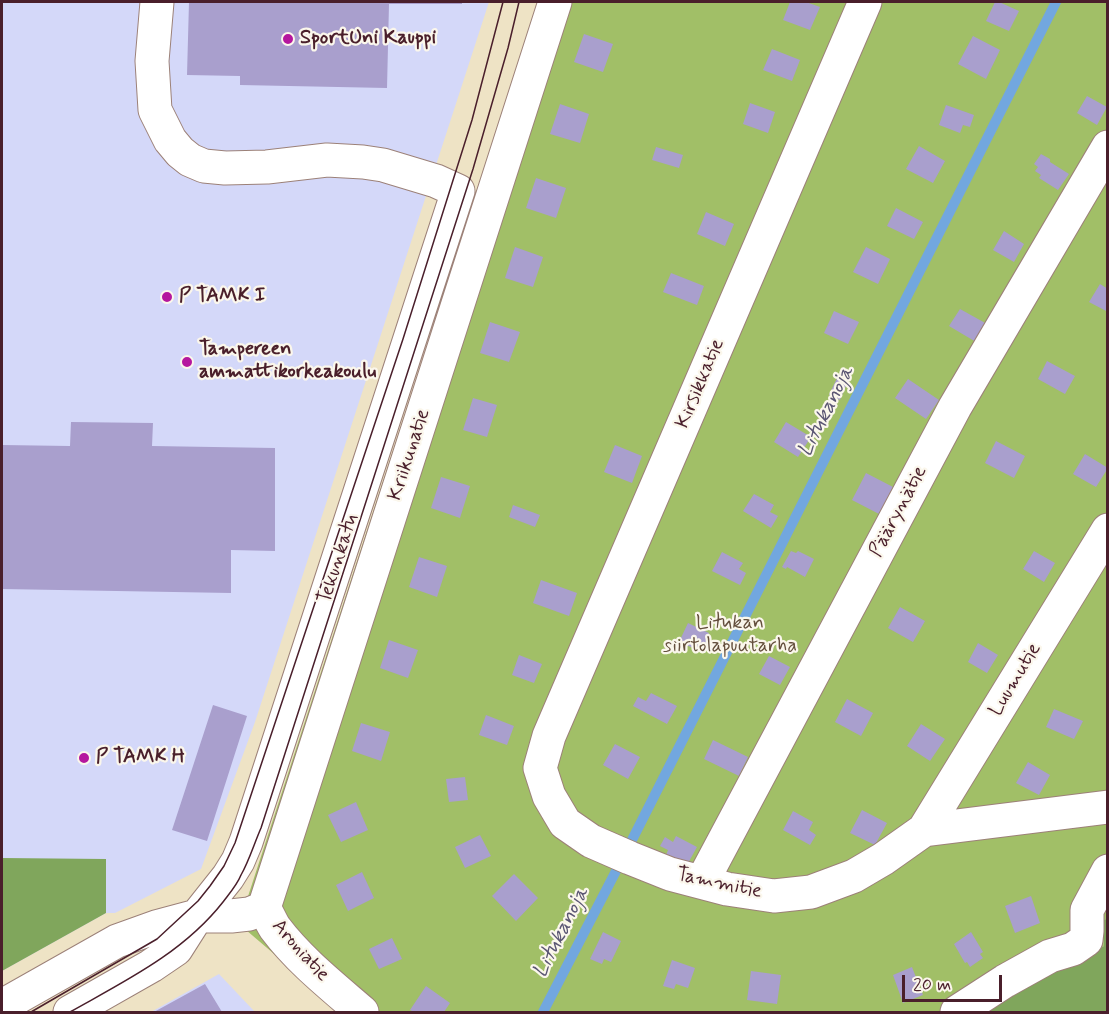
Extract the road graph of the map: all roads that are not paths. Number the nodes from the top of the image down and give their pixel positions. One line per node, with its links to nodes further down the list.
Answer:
1 (157, 2): 12 (street, Tekunkatu)
2 (555, 2): 11 (street, Kriikunatie)
3 (865, 2): 6 (street, Kirsikkatie)
4 (1107, 147): 10 (street, Päärynätie)
5 (1107, 530): 8 (street, Luumutie)
6 (540, 768): 10 (street, Tammitie)
7 (1107, 807): 8 (street, Tammitie)
8 (924, 830): 10 (street, Tammitie)
9 (1107, 871): 16 (street)
10 (702, 882)
11 (264, 908): 12 (street, Aroniatie); 15 (street, Aroniatie)
12 (197, 916): 13 (street); 14 (street, Tekunkatu)
13 (2, 1006)
14 (70, 1012)
15 (362, 1012)
16 (957, 1012)

